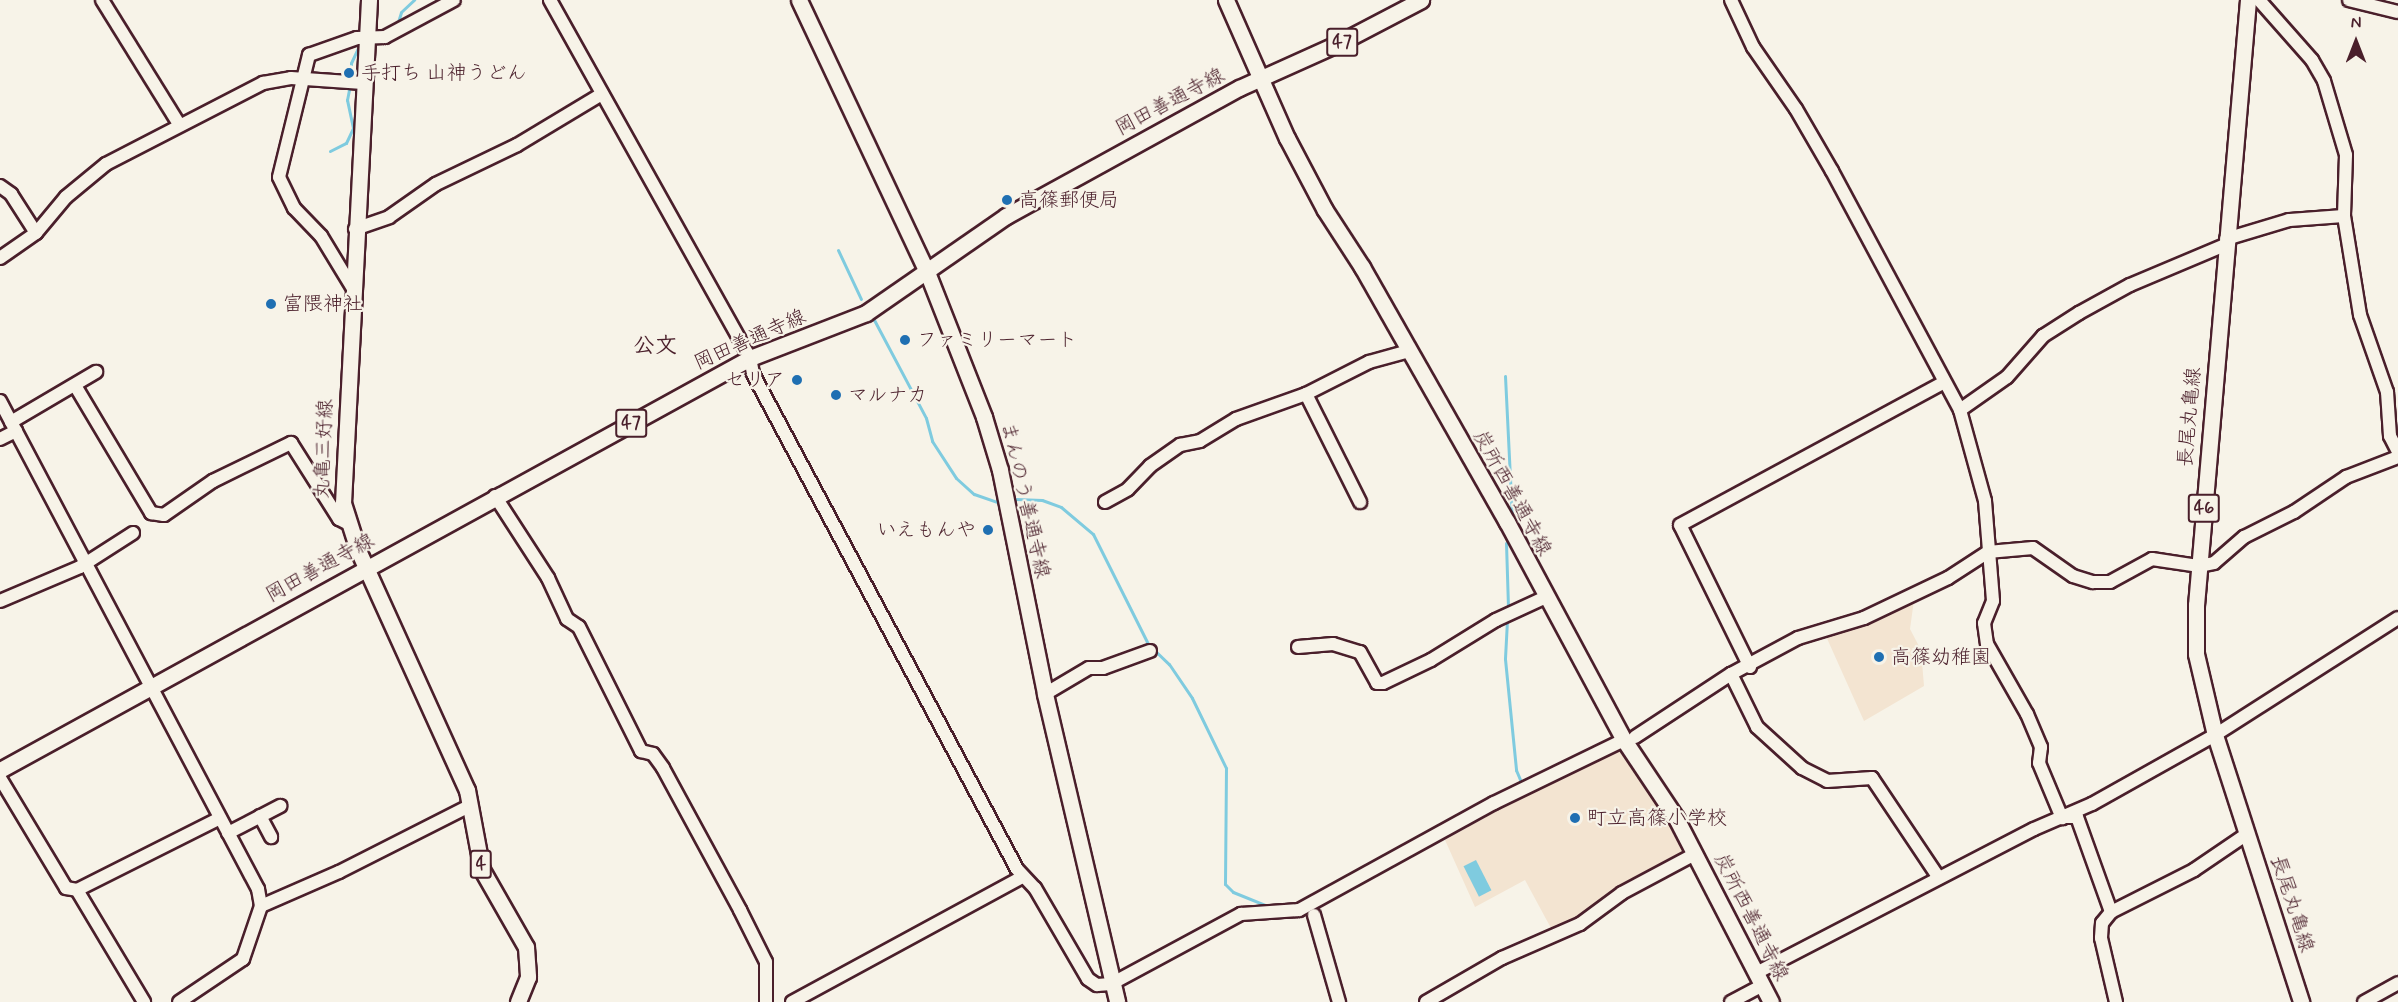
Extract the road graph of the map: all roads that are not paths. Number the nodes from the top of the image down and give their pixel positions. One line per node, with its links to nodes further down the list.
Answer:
1 (102, 0): 18 (street)
2 (369, 0): 13 (main road, 丸亀三好線 / 4)
3 (454, 0): 13 (street)
4 (550, 0): 17 (street)
5 (799, 0): 25 (main road, まんのう善通寺線)
6 (1226, 0): 14 (main road, 炭所西善通寺線)
7 (1421, 0): 14 (main road, 岡田善通寺線 / 47)
8 (1731, 0): 30 (street)
9 (2248, 0): 23 (main road, 長尾丸亀線 / 46)
10 (2259, 0): 20 (street)
11 (2349, 0): 12 (street)
12 (2398, 12)
13 (366, 37): 15 (street); 16 (main road, 丸亀三好線 / 4)
14 (1260, 77): 25 (main road, 岡田善通寺線 / 47); 27 (main road, 炭所西善通寺線)
15 (306, 79): 16 (street); 18 (street); 26 (street)
16 (355, 82): 21 (main road, 丸亀三好線 / 4)
17 (602, 94): 21 (street); 28 (street)
18 (178, 124): 22 (street)
19 (0, 186): 22 (street)
20 (2344, 216): 23 (street); 37 (street)
21 (356, 230): 26 (main road, 丸亀三好線 / 4)
22 (36, 233): 24 (street)
23 (2225, 242): 34 (street); 46 (main road, 長尾丸亀線 / 46)
24 (0, 258)
25 (927, 272): 28 (main road, 岡田善通寺線 / 47); 55 (main road, まんのう善通寺線)
26 (352, 287): 41 (main road, 丸亀三好線 / 4)
27 (1409, 351): 32 (street); 47 (main road, 炭所西善通寺線)
28 (750, 358): 38 (main road, 岡田善通寺線 / 47); 69 (street)
29 (96, 372): 31 (street)
30 (1944, 382): 34 (street); 52 (street)
31 (76, 387): 35 (street); 41 (street)
32 (1306, 394): 39 (street); 40 (street)
33 (0, 401): 35 (street)
34 (1960, 410): 43 (street)
35 (14, 426): 36 (street); 44 (street)
36 (0, 439)
37 (2398, 454): 46 (street)
38 (495, 496): 45 (main road, 岡田善通寺線 / 47); 81 (street)
39 (1105, 502)
40 (1360, 502)
41 (345, 522): 45 (main road, 丸亀三好線 / 4)
42 (133, 534): 44 (street)
43 (1988, 552): 46 (street); 52 (street); 64 (street)
44 (86, 563): 48 (street); 54 (street)
45 (365, 566): 54 (main road, 岡田善通寺線 / 47); 60 (main road, 丸亀三好線 / 4)
46 (2199, 567): 56 (main road, 長尾丸亀線 / 46)
47 (1546, 597): 50 (street); 57 (main road, 炭所西善通寺線)
48 (0, 601)
49 (2398, 618): 56 (street)
50 (1298, 647)
51 (1150, 651): 55 (street)
52 (1750, 667): 53 (street)
53 (1731, 674): 57 (street); 70 (street)
54 (152, 686): 58 (main road, 岡田善通寺線 / 47); 63 (street)
55 (1045, 694): 77 (main road, まんのう善通寺線)
56 (2215, 735): 64 (street); 66 (main road, 長尾丸亀線 / 46)
57 (1630, 739): 68 (main road, 炭所西善通寺線); 77 (street)
58 (0, 770)
59 (0, 778): 71 (street)
60 (471, 805): 72 (street); 80 (main road, 丸亀三好線 / 4)
61 (280, 806): 62 (street)
62 (260, 816): 65 (street); 67 (street)
63 (220, 818): 65 (street); 71 (street)
64 (2062, 818): 70 (street); 73 (street)
65 (228, 833): 72 (street)
66 (2247, 834): 73 (street); 89 (main road, 長尾丸亀線 / 46)
67 (271, 837)
68 (1695, 854): 75 (main road, 炭所西善通寺線); 85 (street)
69 (1022, 877): 77 (street); 82 (street)
70 (1939, 878): 75 (street)
71 (77, 890): 78 (street)
72 (261, 906): 79 (street)
73 (2111, 912): 88 (street)
74 (1314, 915): 84 (street)
75 (1762, 978): 86 (street); 87 (main road, 炭所西善通寺線)
76 (2398, 983): 90 (street)
77 (1111, 984): 83 (main road, まんのう善通寺線)
78 (144, 1002)
79 (179, 1002)
80 (518, 1002)
81 (766, 1002)
82 (792, 1002)
83 (1117, 1002)
84 (1339, 1002)
85 (1426, 1002)
86 (1731, 1002)
87 (1771, 1002)
88 (2116, 1002)
89 (2301, 1002)
90 (2364, 1002)

